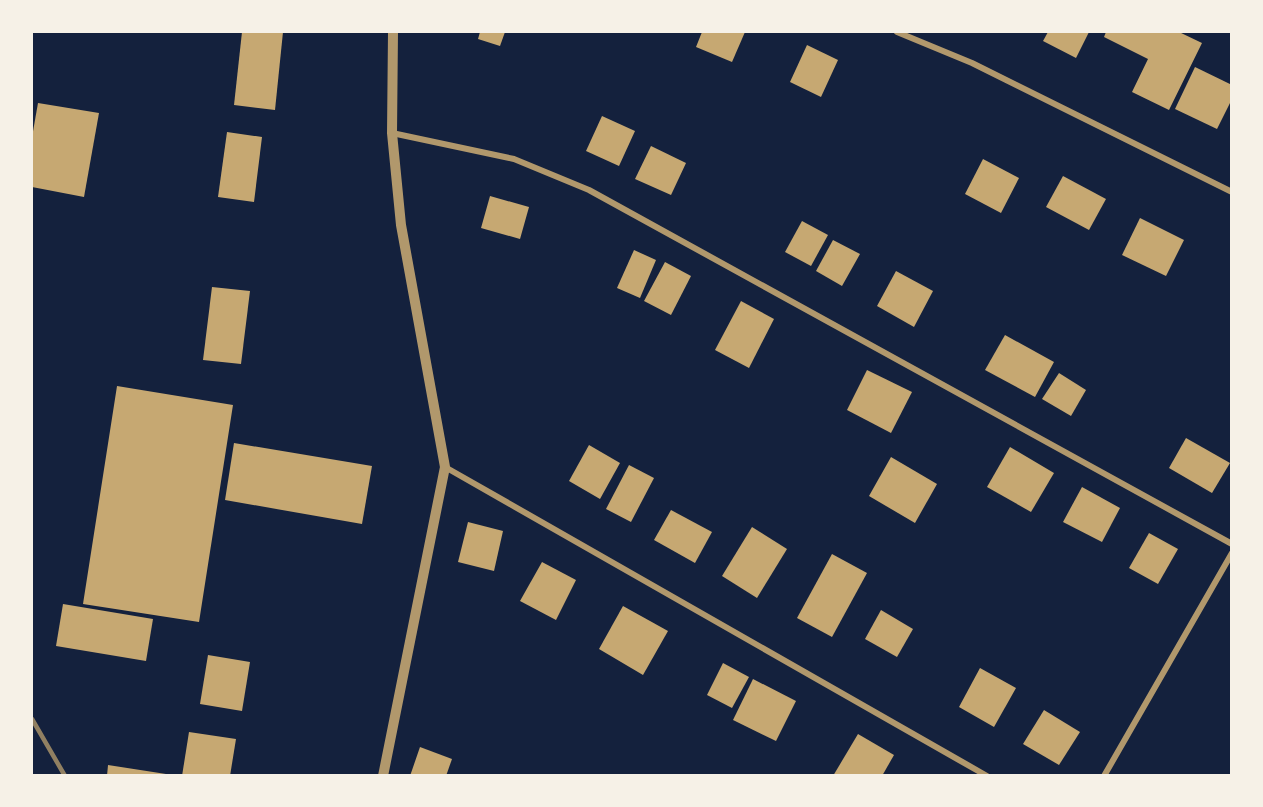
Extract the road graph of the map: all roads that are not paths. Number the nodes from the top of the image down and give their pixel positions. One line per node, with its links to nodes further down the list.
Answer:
1 (393, 32): 3 (street)
2 (897, 32): 4 (street)
3 (392, 133): 5 (street); 6 (street)
4 (1232, 192)
5 (445, 467): 8 (street); 9 (street)
6 (1232, 544)
7 (1232, 553): 10 (street)
8 (383, 776)
9 (987, 776)
10 (1104, 776)

